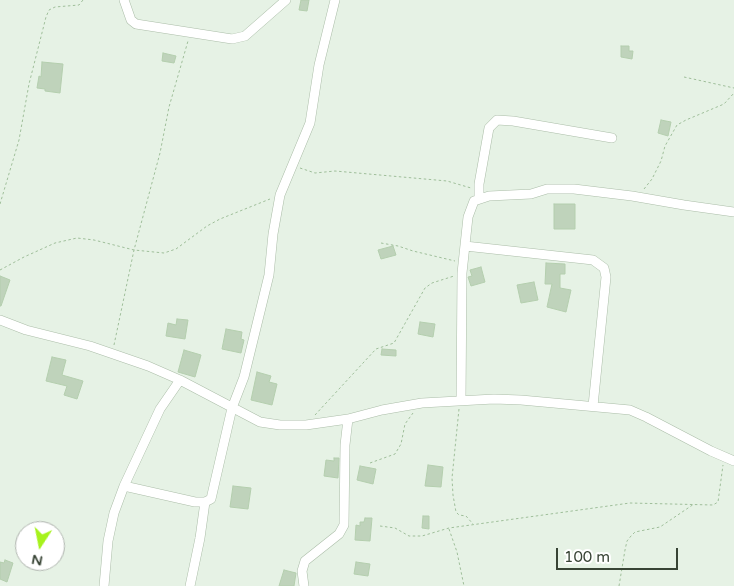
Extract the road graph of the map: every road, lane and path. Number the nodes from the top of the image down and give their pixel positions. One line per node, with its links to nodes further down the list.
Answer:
1 (83, 0): 14 (path)
2 (124, 0): 5 (street)
3 (286, 0): 5 (street)
4 (335, 0): 10 (street)
5 (190, 32): 18 (path)
6 (684, 77): 7 (path)
7 (734, 88)
8 (734, 93): 13 (path)
9 (612, 138): 11 (street)
10 (293, 165): 11 (path); 12 (street)
11 (479, 194): 13 (street); 17 (street)
12 (280, 195): 18 (path); 27 (street)
13 (632, 196): 15 (street)
14 (0, 204)
15 (734, 212)
16 (381, 243): 19 (path)
17 (465, 246): 19 (street); 26 (street)
18 (134, 250): 20 (path); 22 (path)
19 (462, 269): 24 (street); 29 (path)
20 (0, 270)
21 (0, 320): 22 (street)
22 (113, 353): 23 (street)
23 (180, 380): 27 (street); 32 (street)
24 (461, 401): 25 (street); 26 (street); 35 (path)
25 (422, 404): 28 (street); 31 (path)
26 (594, 406): 30 (street)
27 (232, 408): 29 (street); 33 (street)
28 (348, 419): 29 (street); 40 (street)
29 (306, 425)
30 (733, 460): 34 (path)
31 (370, 463)
32 (124, 486): 33 (street); 38 (street)
33 (205, 502): 39 (street)
34 (694, 504): 35 (path); 42 (path)
35 (473, 524): 37 (path)
36 (380, 526): 37 (path)
37 (449, 528): 41 (path)
38 (104, 586)
39 (190, 586)
40 (304, 586)
41 (464, 586)
42 (619, 586)

